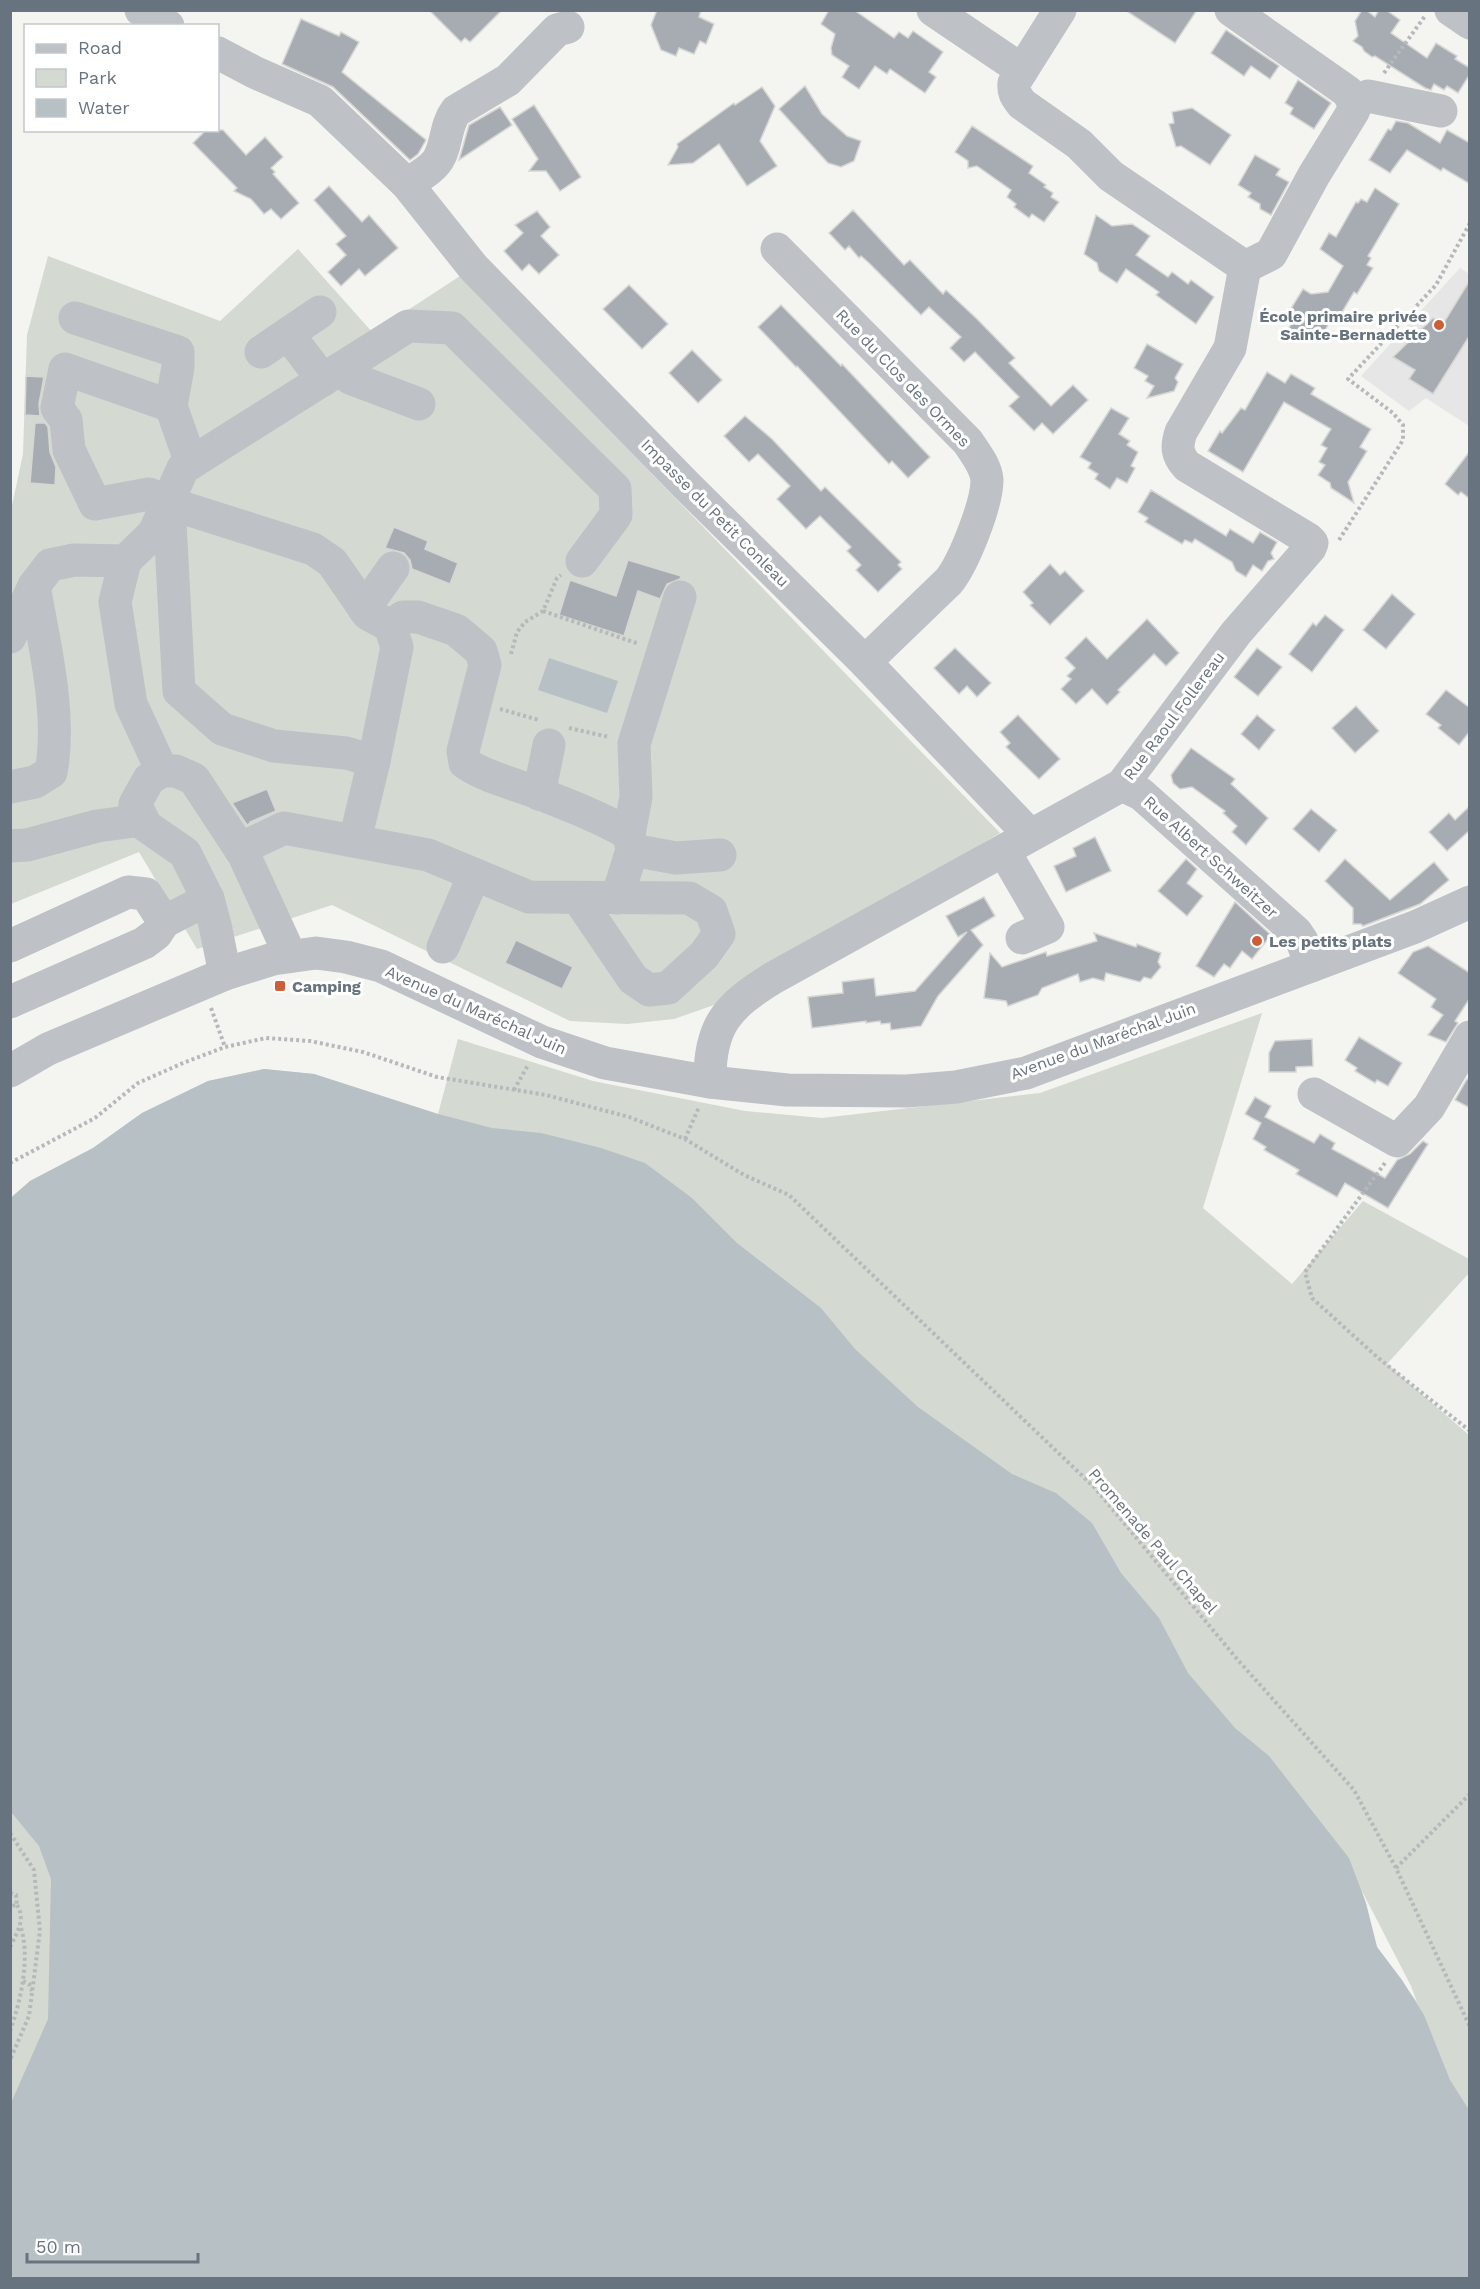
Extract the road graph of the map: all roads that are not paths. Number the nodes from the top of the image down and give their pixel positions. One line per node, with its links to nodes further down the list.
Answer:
1 (141, 10): 7 (street)
2 (933, 10): 10 (street)
3 (1060, 10): 10 (street)
4 (1231, 10): 11 (street)
5 (1451, 10): 6 (street)
6 (1470, 23)
7 (165, 24)
8 (568, 27): 13 (street)
9 (219, 53): 13 (street, Impasse du Petit Conleau)
10 (1022, 70): 15 (street)
11 (1361, 100): 12 (street); 15 (street)
12 (1441, 111)
13 (407, 184): 32 (street, Impasse du Petit Conleau)
14 (777, 249): 32 (street, Rue du Clos des Ormes)
15 (1245, 267): 36 (street, Rue Raoul Follereau)
16 (320, 312): 18 (street)
17 (75, 318): 22 (street)
18 (288, 334): 19 (street); 20 (street)
19 (261, 352)
20 (332, 374): 21 (street); 23 (street); 26 (street)
21 (419, 404)
22 (171, 406): 23 (street); 24 (street)
23 (192, 463): 24 (street)
24 (168, 503): 25 (street); 30 (street); 34 (street)
25 (125, 561): 28 (street); 35 (street)
26 (582, 561)
27 (393, 568): 30 (street)
28 (34, 586): 31 (street); 37 (street)
29 (680, 597): 41 (street)
30 (377, 617): 34 (street); 38 (street)
31 (10, 637)
32 (865, 662): 42 (street, Impasse du Petit Conleau)
33 (550, 731): 38 (street)
34 (374, 761): 40 (street)
35 (162, 771): 39 (street); 44 (street)
36 (1122, 785): 42 (street, Rue Raoul Follereau); 56 (street, Rue Albert Schweitzer)
37 (10, 787)
38 (539, 794): 41 (street)
39 (142, 820): 43 (street); 49 (street)
40 (355, 840): 44 (street); 46 (street)
41 (630, 842): 45 (street); 48 (street)
42 (1017, 843): 52 (street); 61 (street, Rue Raoul Follereau)
43 (10, 846)
44 (240, 849): 55 (street)
45 (720, 855)
46 (474, 875): 47 (street); 54 (street)
47 (579, 898): 48 (street); 48 (street)
48 (617, 898)
49 (208, 899): 51 (street); 57 (street)
50 (1470, 902): 56 (street, Avenue du Maréchal Juin)
51 (164, 922): 53 (street); 58 (street)
52 (1022, 938)
53 (10, 946)
54 (443, 947)
55 (290, 955): 57 (street, Avenue du Maréchal Juin); 61 (street, Avenue du Maréchal Juin)
56 (1311, 966): 61 (street, Avenue du Maréchal Juin)
57 (225, 974): 60 (street, Avenue du Maréchal Juin)
58 (10, 1002)
59 (1470, 1037): 62 (street)
60 (10, 1071)
61 (710, 1082)
62 (1314, 1094)

